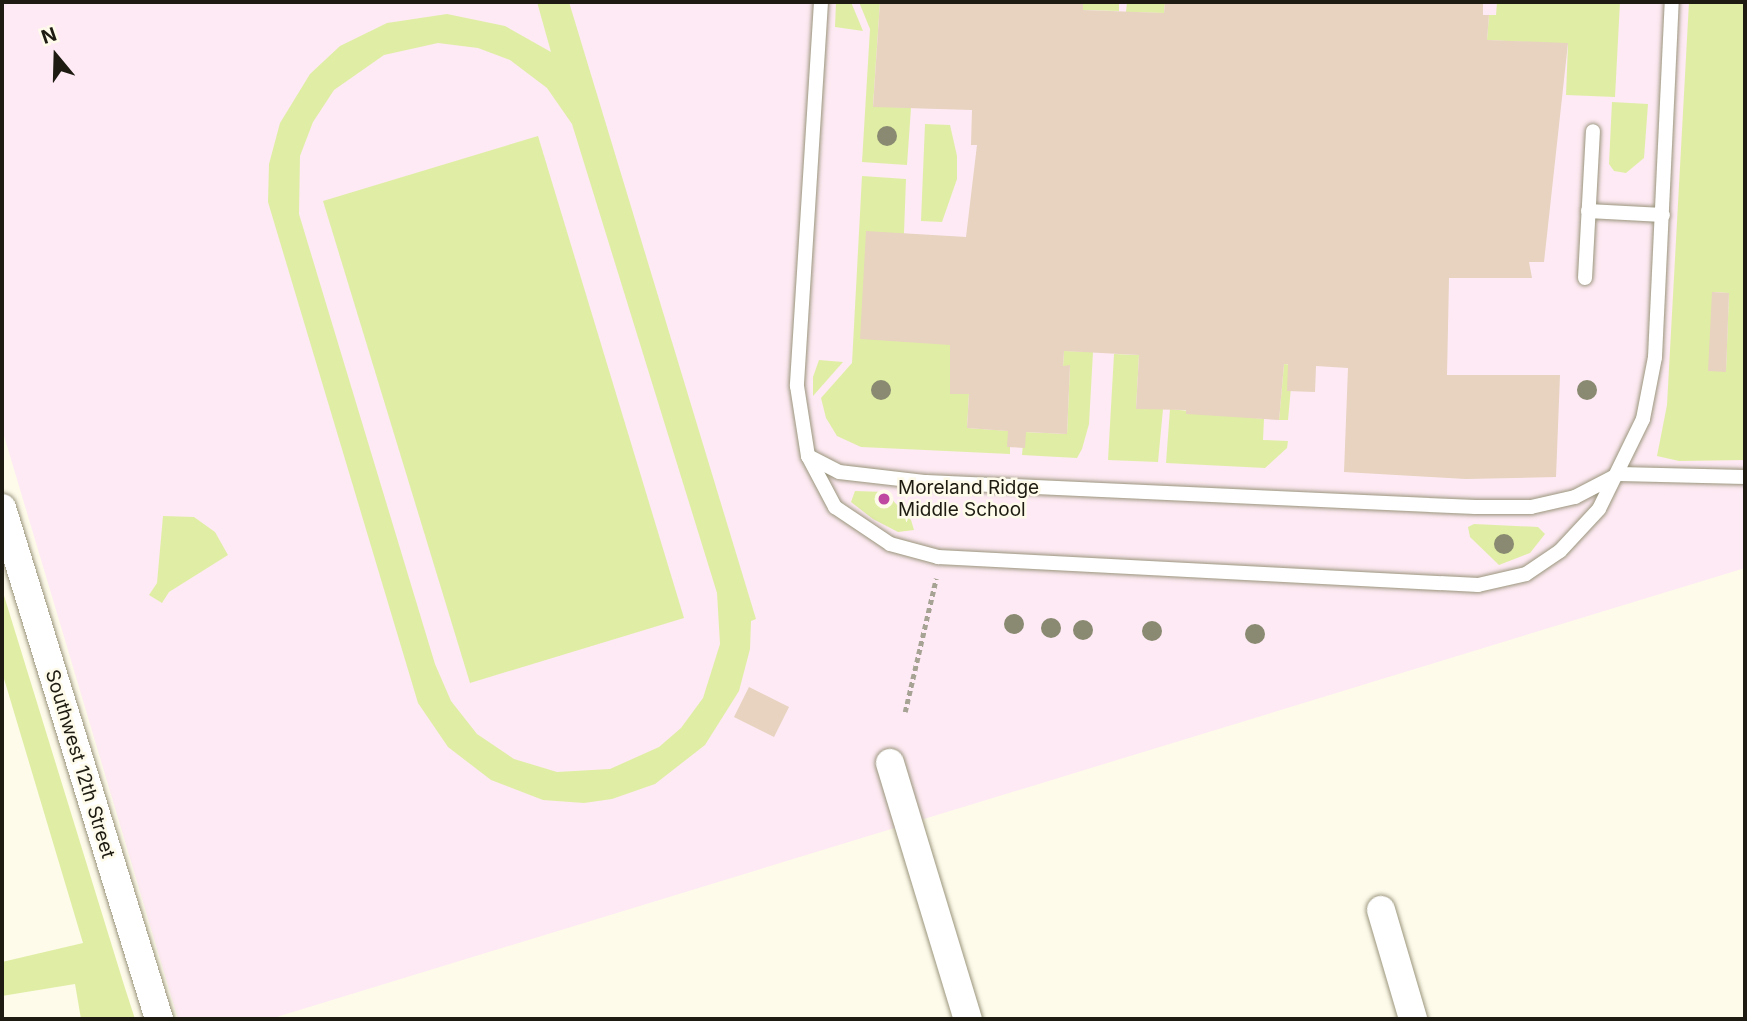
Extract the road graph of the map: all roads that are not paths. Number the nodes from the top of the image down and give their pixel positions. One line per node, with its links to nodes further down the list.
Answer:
1 (821, 2): 7 (lane)
2 (1672, 2): 5 (lane)
3 (1593, 131): 4 (lane)
4 (1588, 211): 5 (lane); 6 (lane)
5 (1663, 215): 8 (lane)
6 (1585, 278)
7 (808, 456): 8 (lane); 8 (lane)
8 (1619, 474): 9 (lane)
9 (1745, 477)
10 (2, 509): 13 (street, Southwest 12th Street)
11 (890, 763): 14 (street)
12 (1381, 909): 15 (street)
13 (159, 1019)
14 (968, 1019)
15 (1413, 1019)

